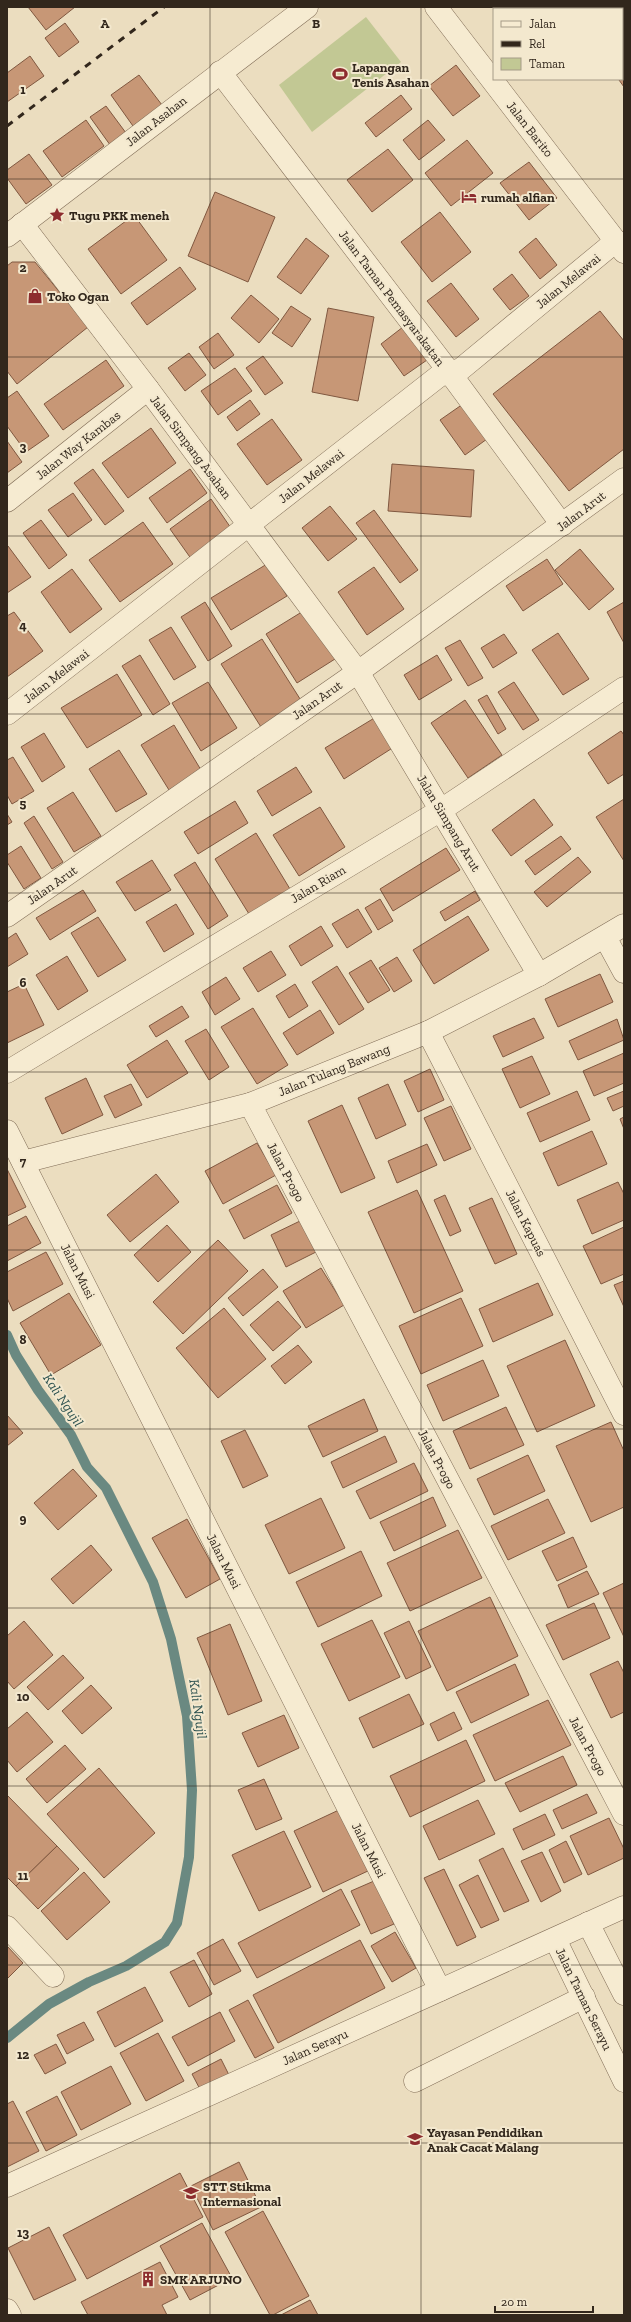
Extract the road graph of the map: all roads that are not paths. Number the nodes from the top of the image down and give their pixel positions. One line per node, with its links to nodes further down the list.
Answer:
1 (307, 7): 3 (street, Jalan Asahan)
2 (436, 7): 5 (street, Jalan Barito)
3 (220, 72): 4 (street, Jalan Asahan); 6 (street, Jalan Taman Pemasyarakatan)
4 (14, 230): 7 (street, Jalan Simpang Asahan)
5 (620, 246): 6 (street, Jalan Melawai)
6 (450, 373): 10 (street, Jalan Melawai); 11 (street, Jalan Taman Pemasyarakatan)
7 (148, 389): 9 (street, Jalan Way Kambas); 10 (street, Jalan Simpang Asahan)
8 (624, 478): 11 (street, Jalan Arut)
9 (7, 501)
10 (249, 524): 12 (street, Jalan Simpang Asahan); 14 (street, Jalan Melawai)
11 (562, 525): 12 (street, Jalan Arut)
12 (358, 672): 15 (street, Jalan Simpang Arut); 16 (street, Jalan Arut)
13 (624, 688): 15 (street, Jalan Riam)
14 (7, 714)
15 (442, 810): 20 (street, Jalan Simpang Arut); 22 (street, Jalan Riam)
16 (7, 916)
17 (624, 925): 18 (street, Jalan Tulang Bawang)
18 (605, 937): 19 (street); 20 (street, Jalan Tulang Bawang)
19 (624, 972)
20 (539, 975): 21 (street, Jalan Tulang Bawang)
21 (428, 1032): 23 (street, Jalan Tulang Bawang); 26 (street, Jalan Kapuas)
22 (7, 1072)
23 (250, 1104): 25 (street, Jalan Tulang Bawang); 27 (street, Jalan Progo)
24 (7, 1131): 25 (street, Jalan Musi)
25 (23, 1162): 33 (street, Jalan Musi)
26 (624, 1414)
27 (624, 1814)
28 (624, 1907): 29 (street, Jalan Serayu)
29 (588, 1923): 31 (street, Jalan Serayu); 34 (street)
30 (7, 1927): 32 (street)
31 (555, 1939): 33 (street, Jalan Serayu); 35 (street, Jalan Taman Serayu)
32 (53, 1976)
33 (440, 1990): 38 (street, Jalan Serayu)
34 (624, 1994)
35 (584, 1997): 36 (street, Jalan Taman Serayu); 37 (street)
36 (624, 2081)
37 (415, 2082)
38 (7, 2186)
39 (7, 2310): 40 (street)
40 (10, 2315)

